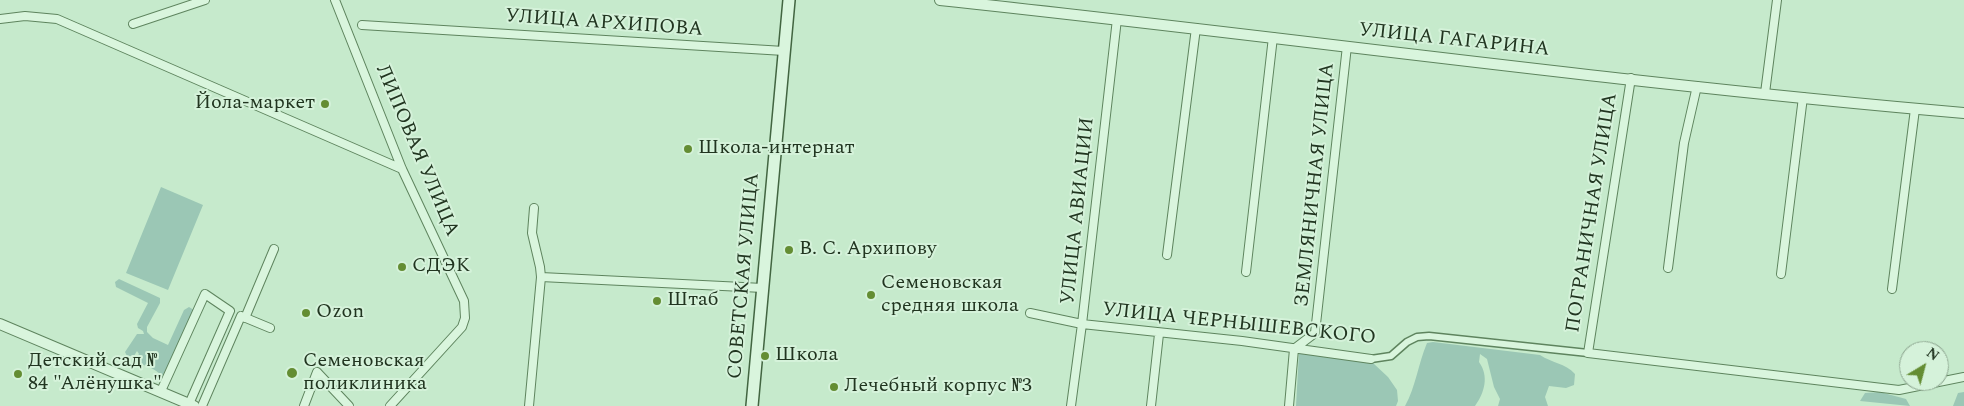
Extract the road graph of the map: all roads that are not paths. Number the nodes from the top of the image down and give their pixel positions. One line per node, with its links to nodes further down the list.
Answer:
1 (205, 0): 8 (street)
2 (335, 0): 20 (street, ЛИПОВАЯ УЛИЦА)
3 (789, 0): 13 (main road, СОВЕТСКАЯ УЛИЦА)
4 (940, 0): 7 (street, УЛИЦА ГАГАРИНА)
5 (1777, 0): 16 (street)
6 (0, 19): 20 (street)
7 (1117, 19): 10 (street, УЛИЦА ГАГАРИНА); 34 (street, УЛИЦА АВИАЦИИ)
8 (133, 24)
9 (362, 25): 13 (street, УЛИЦА АРХИПОВА)
10 (1196, 28): 11 (street, УЛИЦА ГАГАРИНА); 23 (street)
11 (1273, 37): 12 (street, УЛИЦА ГАГАРИНА); 25 (street)
12 (1347, 46): 14 (street, УЛИЦА ГАГАРИНА); 37 (street, ЗЕМЛЯНИЧНАЯ УЛИЦА)
13 (784, 51): 28 (main road, СОВЕТСКАЯ УЛИЦА)
14 (1631, 78): 15 (street, УЛИЦА ГАГАРИНА); 38 (street, ПОГРАНИЧНАЯ УЛИЦА)
15 (1697, 86): 16 (street, УЛИЦА ГАГАРИНА); 24 (street)
16 (1765, 93): 17 (street, УЛИЦА ГАГАРИНА)
17 (1803, 97): 18 (street, УЛИЦА ГАГАРИНА); 26 (street)
18 (1915, 109): 19 (street, УЛИЦА ГАГАРИНА); 29 (street)
19 (1964, 113)
20 (402, 169): 46 (street, ЛИПОВАЯ УЛИЦА)
21 (534, 208): 27 (street)
22 (274, 250): 32 (street)
23 (1167, 255)
24 (1668, 268)
25 (1246, 272)
26 (1781, 274)
27 (541, 277): 28 (street); 47 (street)
28 (763, 288): 48 (main road, СОВЕТСКАЯ УЛИЦА)
29 (1892, 289)
30 (230, 311): 32 (street); 41 (street); 42 (street)
31 (1030, 313): 34 (street, УЛИЦА ЧЕРНЫШЕВСКОГО)
32 (243, 317): 35 (street); 43 (street)
33 (0, 324): 41 (street)
34 (1082, 324): 36 (street, УЛИЦА ЧЕРНЫШЕВСКОГО); 49 (street, УЛИЦА АВИАЦИИ)
35 (270, 328)
36 (1159, 334): 37 (street, УЛИЦА ЧЕРНЫШЕВСКОГО); 50 (street)
37 (1294, 349): 39 (street, УЛИЦА ЧЕРНЫШЕВСКОГО); 51 (street)
38 (1588, 353): 39 (street, УЛИЦА ЧЕРНЫШЕВСКОГО); 40 (street)
39 (1371, 359)
40 (1964, 377)
41 (161, 392): 42 (street)
42 (191, 405)
43 (202, 406)
44 (304, 406): 45 (street)
45 (349, 406)
46 (390, 406)
47 (529, 406)
48 (752, 406)
49 (1071, 406)
50 (1151, 406)
51 (1289, 406)

